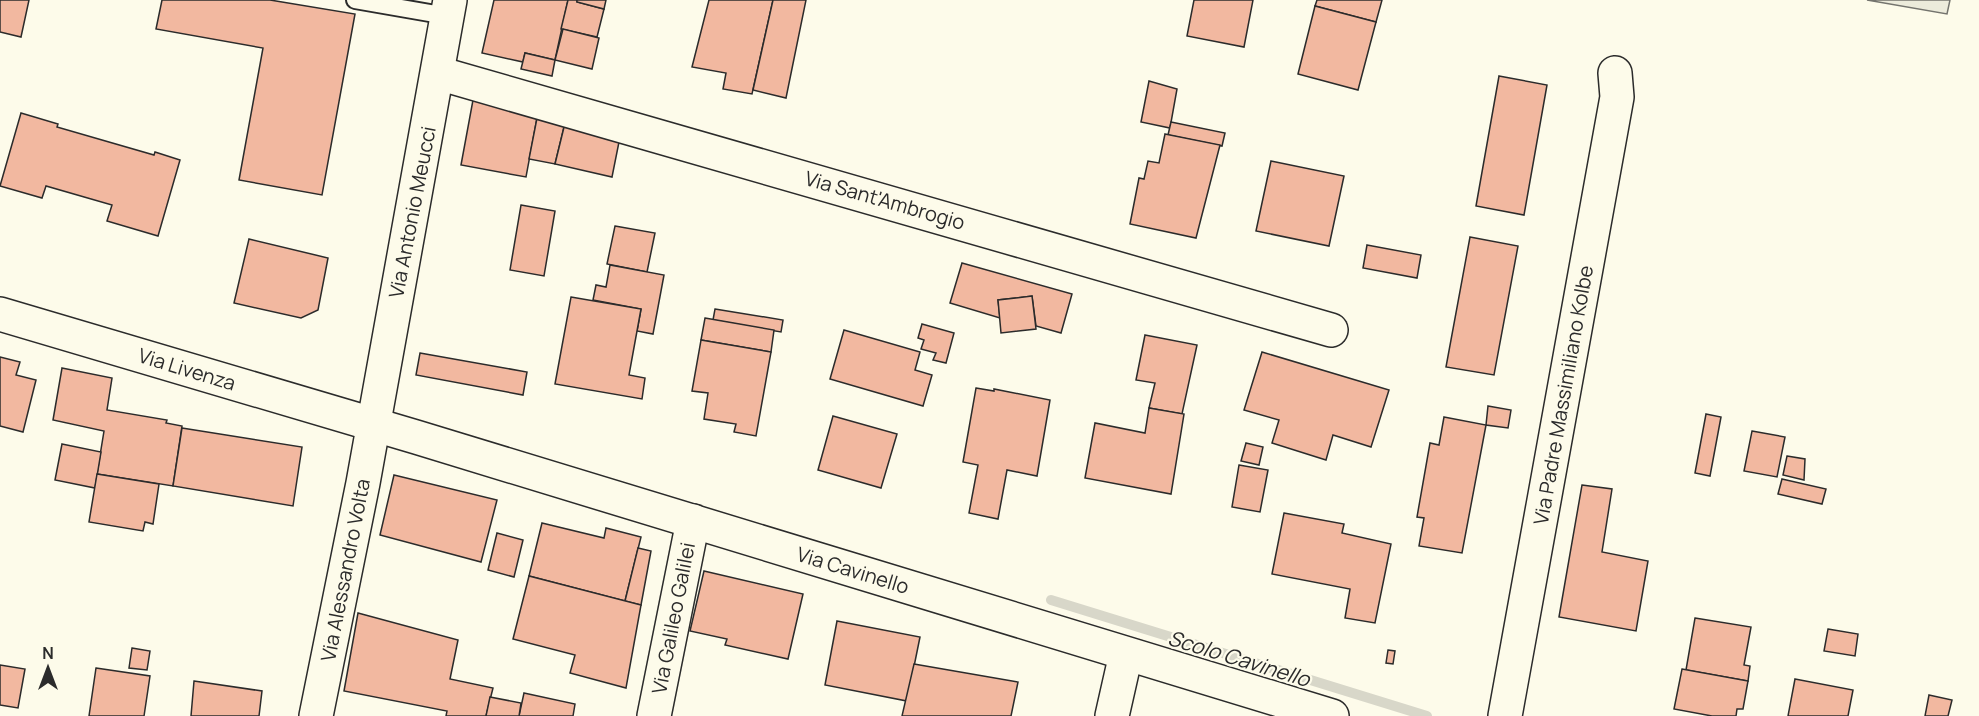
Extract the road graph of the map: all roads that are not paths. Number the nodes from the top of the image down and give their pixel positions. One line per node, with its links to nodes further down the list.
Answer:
1 (355, 0): 2 (lane)
2 (449, 8): 3 (street, Via Antonio Meucci)
3 (438, 73): 6 (street, Via Sant'Ambrogio); 7 (street, Via Antonio Meucci)
4 (1615, 73): 14 (street, Via Padre Massimiliano Kolbe)
5 (0, 314): 7 (street, Via Livenza)
6 (1331, 330)
7 (374, 424): 8 (street, Via Cavinello); 10 (street, Via Alessandro Volta)
8 (693, 520): 9 (street, Via Cavinello); 11 (street, Via Galileo Galilei)
9 (1126, 654): 12 (street); 13 (street, Via Cavinello)
10 (316, 716)
11 (654, 716)
12 (1112, 716)
13 (1332, 716)
14 (1504, 716)

